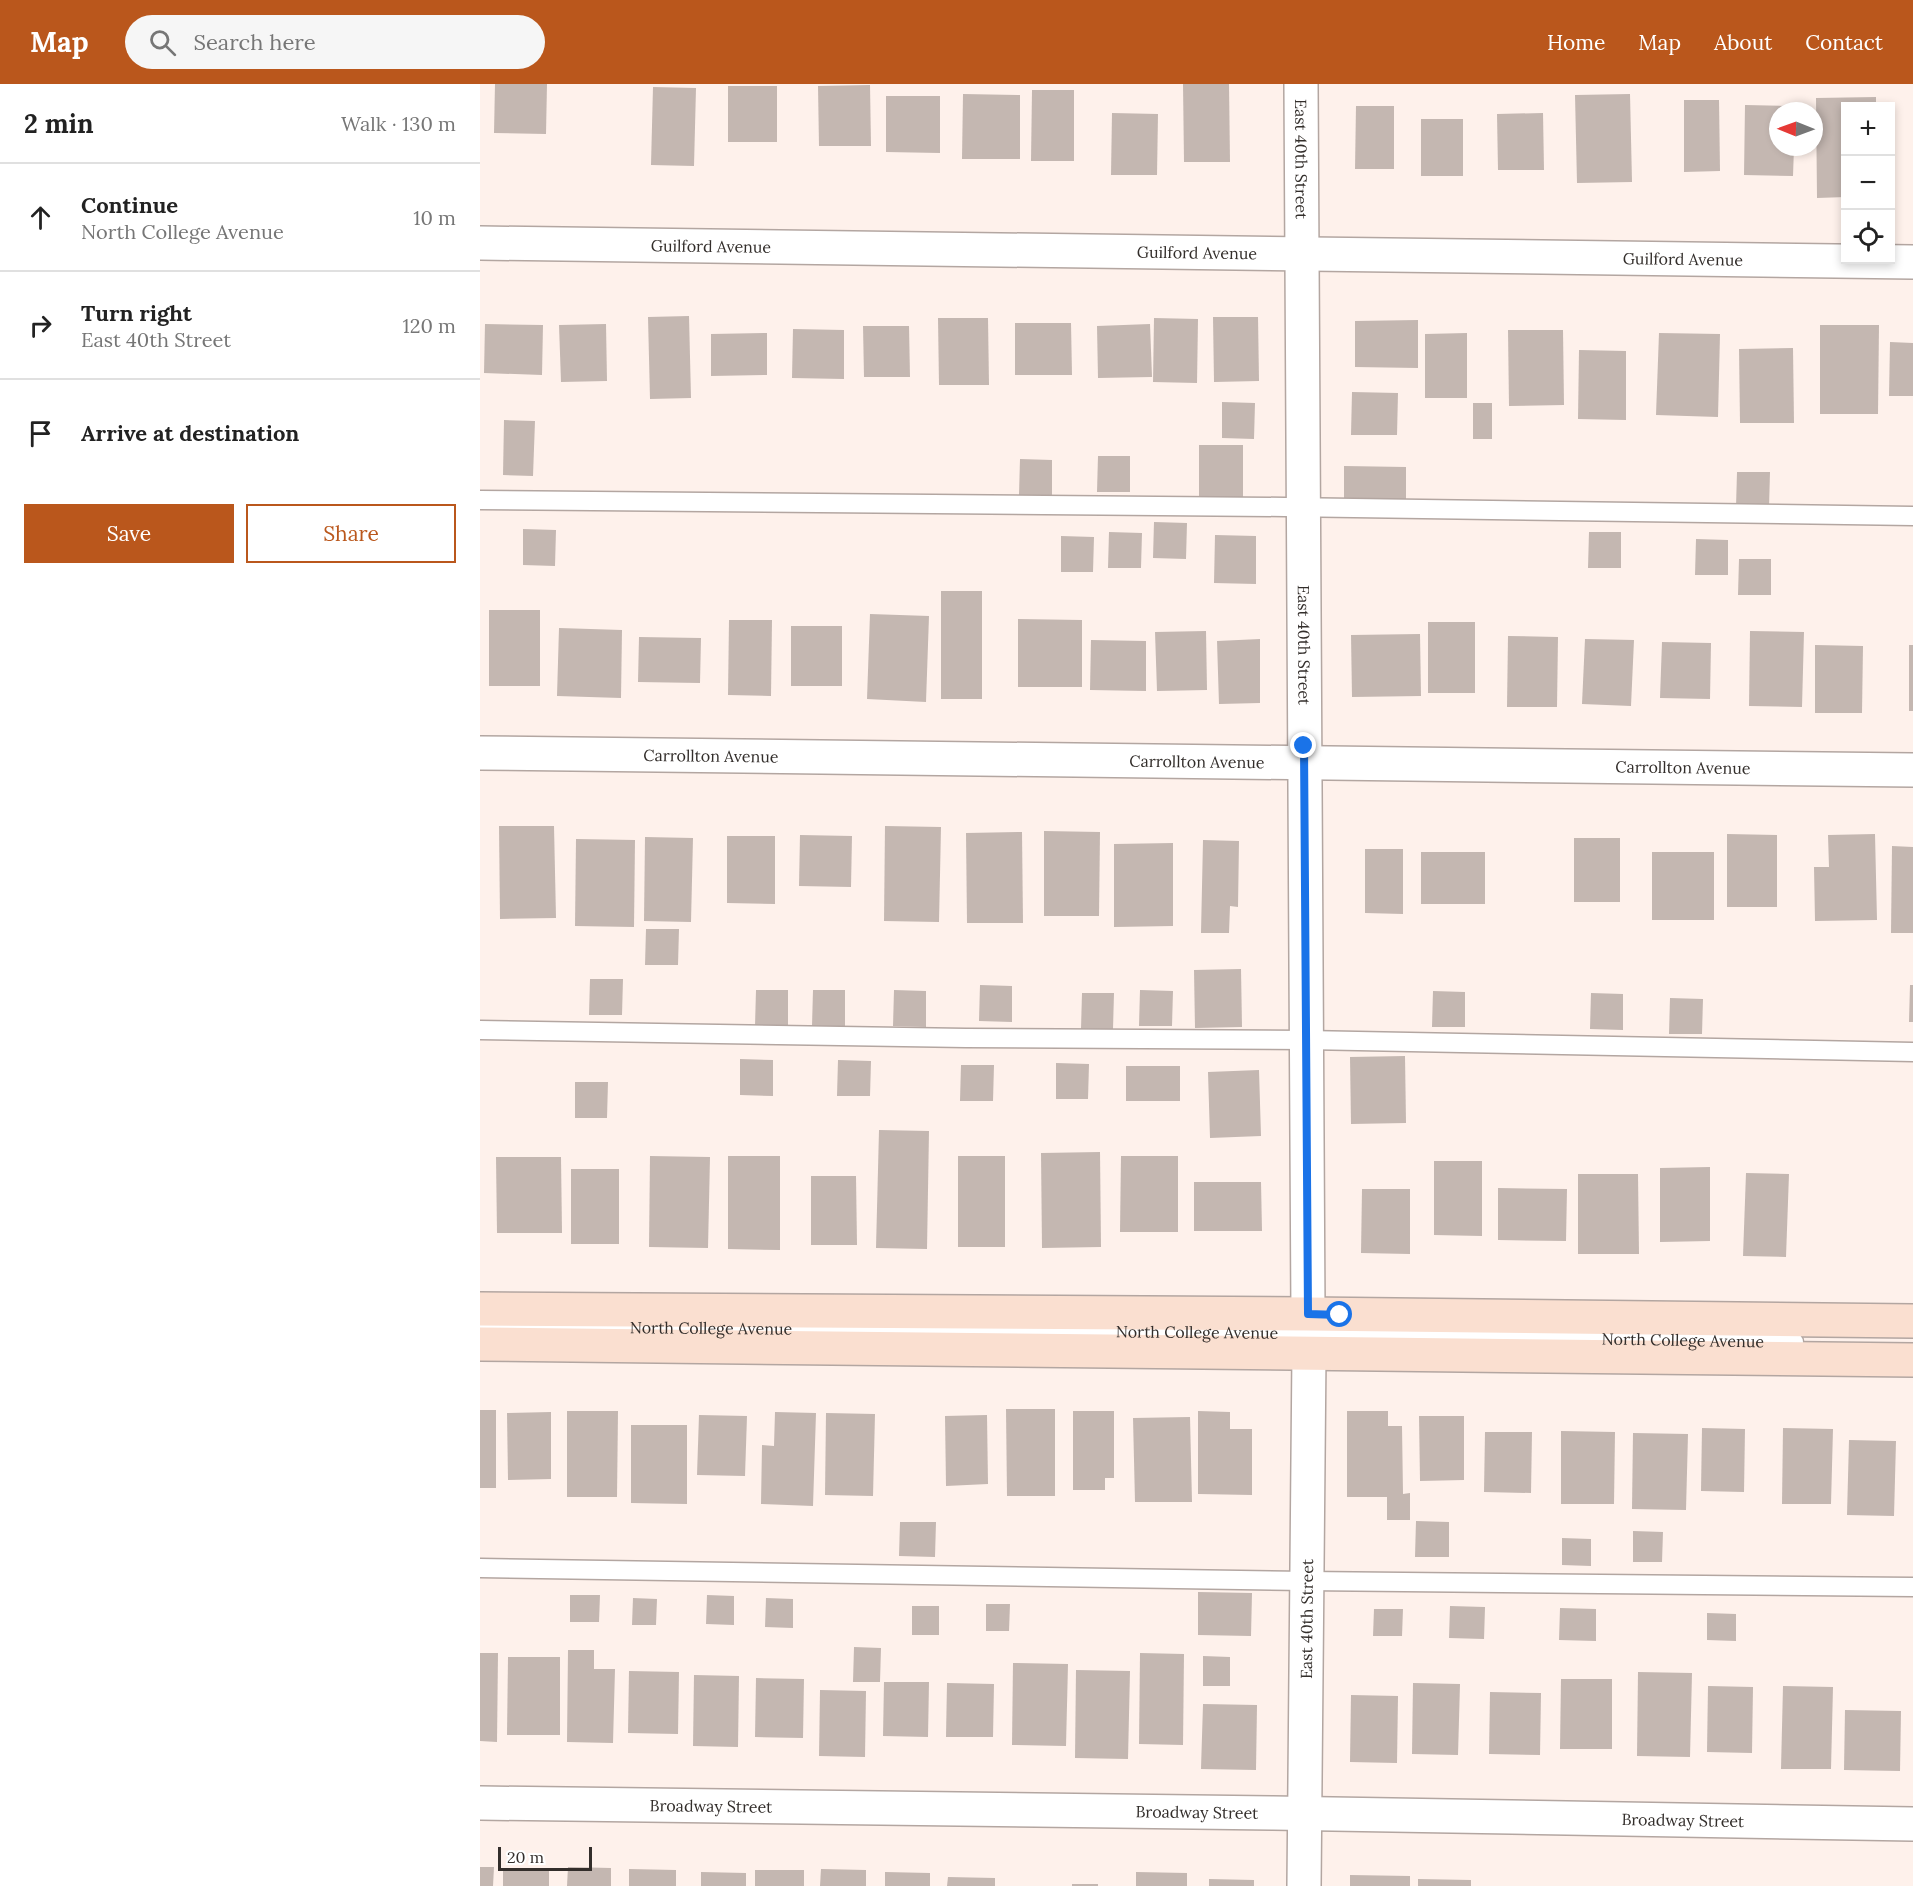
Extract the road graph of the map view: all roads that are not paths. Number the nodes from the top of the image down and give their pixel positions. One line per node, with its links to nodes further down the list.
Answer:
1 (1301, 84): 3 (street, East 40th Street)
2 (480, 243): 3 (street, Guilford Avenue)
3 (1302, 253): 4 (street, Guilford Avenue); 6 (street, East 40th Street)
4 (1913, 262)
5 (480, 500): 6 (lane)
6 (1303, 507): 7 (lane); 9 (street, East 40th Street)
7 (1913, 516)
8 (480, 753): 9 (street, Carrollton Avenue)
9 (1304, 764): 10 (street, Carrollton Avenue); 12 (street, East 40th Street)
10 (1913, 770)
11 (480, 1030): 12 (lane)
12 (1306, 1040): 13 (lane); 15 (street, East 40th Street)
13 (1913, 1052)
14 (480, 1309): 15 (main road, North College Avenue)
15 (1308, 1314): 16 (main road, North College Avenue)
16 (1913, 1320)
17 (480, 1326): 19 (lane, North College Avenue)
18 (480, 1344): 20 (main road, North College Avenue)
19 (1913, 1345)
20 (1309, 1353): 21 (main road, North College Avenue); 23 (street, East 40th Street)
21 (1913, 1360)
22 (480, 1568): 23 (lane)
23 (1306, 1581): 24 (lane); 26 (street, East 40th Street)
24 (1913, 1587)
25 (480, 1803): 26 (street, Broadway Street)
26 (1304, 1814): 27 (street, Broadway Street); 28 (street, East 40th Street)
27 (1913, 1824)
28 (1304, 1886)

